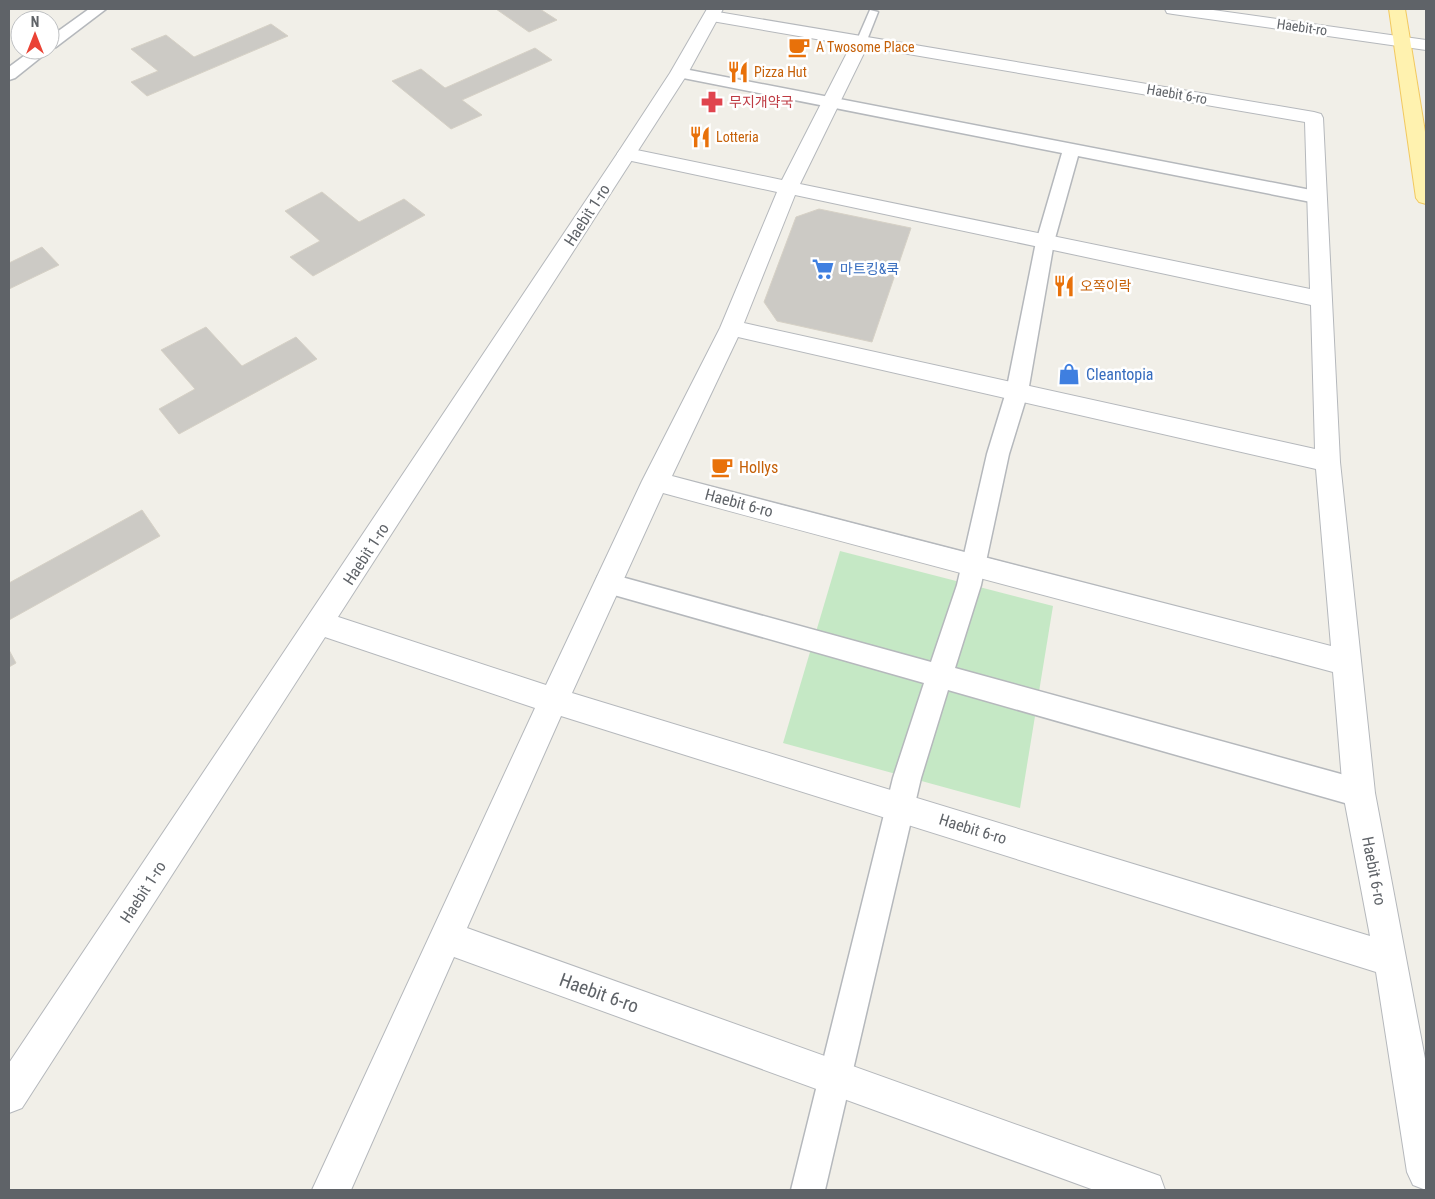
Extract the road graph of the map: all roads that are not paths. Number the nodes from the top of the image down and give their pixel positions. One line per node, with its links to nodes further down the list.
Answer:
1 (98, 9): 6 (street)
2 (1173, 9): 8 (street, Haebit-ro)
3 (1397, 9): 8 (main road)
4 (713, 12): 7 (street, Haebit 6-ro); 11 (street, Haebit 1-ro)
5 (873, 12): 7 (lane)
6 (60, 37)
7 (862, 40): 13 (street); 18 (street, Haebit 6-ro)
8 (1401, 41): 9 (street, Haebit-ro); 14 (main road)
9 (1426, 45)
10 (29, 60): 12 (street)
11 (679, 73): 13 (street); 16 (street, Haebit 1-ro)
12 (9, 75)
13 (831, 103): 15 (street); 17 (street)
14 (1420, 114): 19 (main road)
15 (1071, 151): 18 (street); 20 (street)
16 (627, 154): 17 (street); 28 (street, Haebit 1-ro)
17 (788, 189): 20 (street); 22 (street)
18 (1316, 197): 21 (street, Haebit 6-ro)
19 (1426, 198)
20 (1045, 242): 21 (street); 23 (street)
21 (1320, 299): 24 (street, Haebit 6-ro)
22 (731, 328): 23 (street); 25 (street)
23 (1017, 392): 24 (street); 26 (street)
24 (1328, 462): 29 (street, Haebit 6-ro)
25 (655, 481): 26 (street, Haebit 6-ro); 27 (street)
26 (973, 567): 29 (street, Haebit 6-ro); 32 (street)
27 (607, 583): 30 (street); 31 (street)
28 (320, 623): 30 (street, Haebit 6-ro); 36 (street, Haebit 1-ro)
29 (1346, 663): 31 (street, Haebit 6-ro)
30 (554, 701): 32 (street, Haebit 6-ro); 33 (street)
31 (1359, 794): 34 (street, Haebit 6-ro)
32 (901, 807): 34 (street, Haebit 6-ro); 35 (street)
33 (448, 938): 35 (street, Haebit 6-ro); 38 (street)
34 (1391, 960): 37 (street, Haebit 6-ro)
35 (834, 1078): 39 (street); 40 (street, Haebit 6-ro)
36 (9, 1095)
37 (1426, 1172)
38 (332, 1190)
39 (808, 1190)
40 (1146, 1190)

